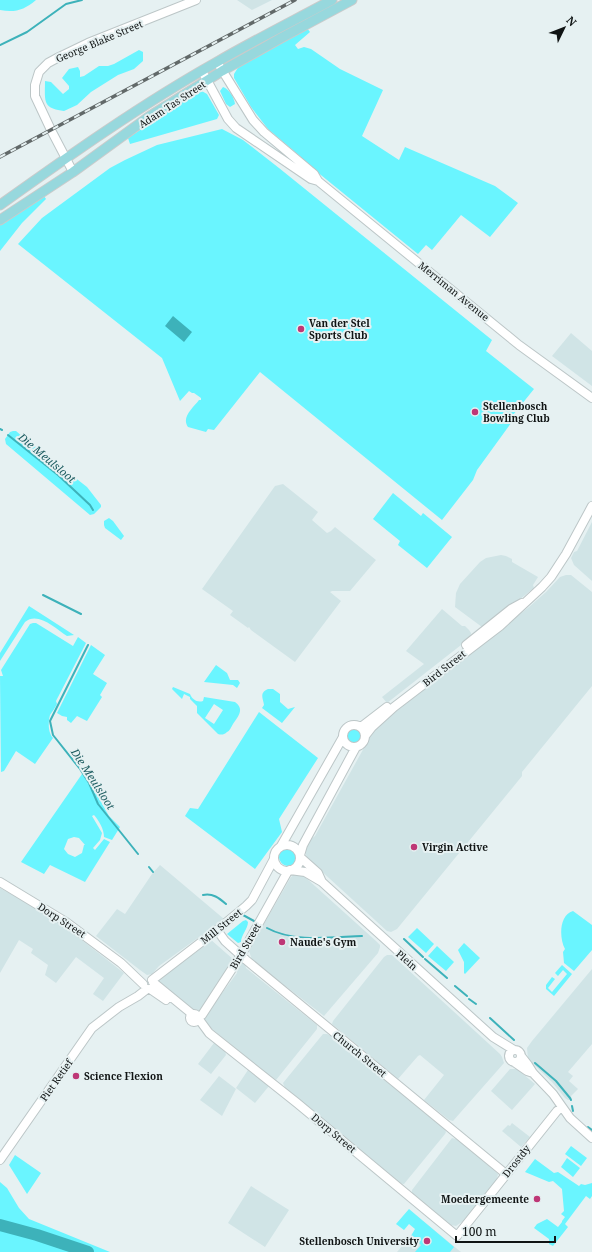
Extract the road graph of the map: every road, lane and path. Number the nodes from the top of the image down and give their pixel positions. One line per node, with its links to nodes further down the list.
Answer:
1 (196, 0): 8 (street, George Blake Street)
2 (332, 0): 4 (main road, Adam Tas Street)
3 (352, 0): 6 (main road, Adam Tas Street)
4 (217, 62): 5 (main road, Adam Tas Street); 6 (street, Merriman Avenue)
5 (202, 71): 7 (street, Merriman Avenue); 8 (main road, Adam Tas Street)
6 (222, 72): 7 (main road, Adam Tas Street); 10 (street, Merriman Avenue)
7 (207, 81): 9 (main road, Adam Tas Street); 10 (street, Merriman Avenue)
8 (65, 158): 9 (street, George Blake Street); 11 (main road, Adam Tas Street)
9 (73, 172): 12 (main road, Adam Tas Street)
10 (318, 181): 13 (street, Merriman Avenue)
11 (0, 205)
12 (0, 220)
13 (592, 398)
14 (592, 506): 15 (street, Bird Street)
15 (524, 603): 16 (street, Bird Street); 17 (street, Bird Street)
16 (361, 727): 17 (street); 18 (street)
17 (365, 736): 19 (street)
18 (343, 737): 19 (street); 20 (street)
19 (356, 747): 21 (street)
20 (281, 846): 21 (street); 22 (street)
21 (300, 856): 23 (street); 25 (street, Plein)
22 (274, 859): 23 (street); 26 (street, Mill Street)
23 (289, 870): 25 (street, Plein); 27 (street, Bird Street)
24 (0, 882): 28 (street, Dorp Street)
25 (322, 882): 30 (street, Plein)
26 (217, 930): 27 (street, Church Street); 28 (street, Mill Street)
27 (241, 955): 29 (street, Bird Street); 35 (street, Church Street)
28 (148, 984): 29 (street, Dorp Street); 34 (street, Piet Retief)
29 (194, 1018): 36 (street, Dorp Street)
30 (512, 1057): 31 (street, Plein); 31 (street, Plein)
31 (533, 1073): 32 (street, Plein)
32 (562, 1106): 33 (street, Plein); 35 (street, Drostdy)
33 (592, 1138)
34 (0, 1160)
35 (506, 1174): 36 (street, Drostdy)
36 (457, 1236)

